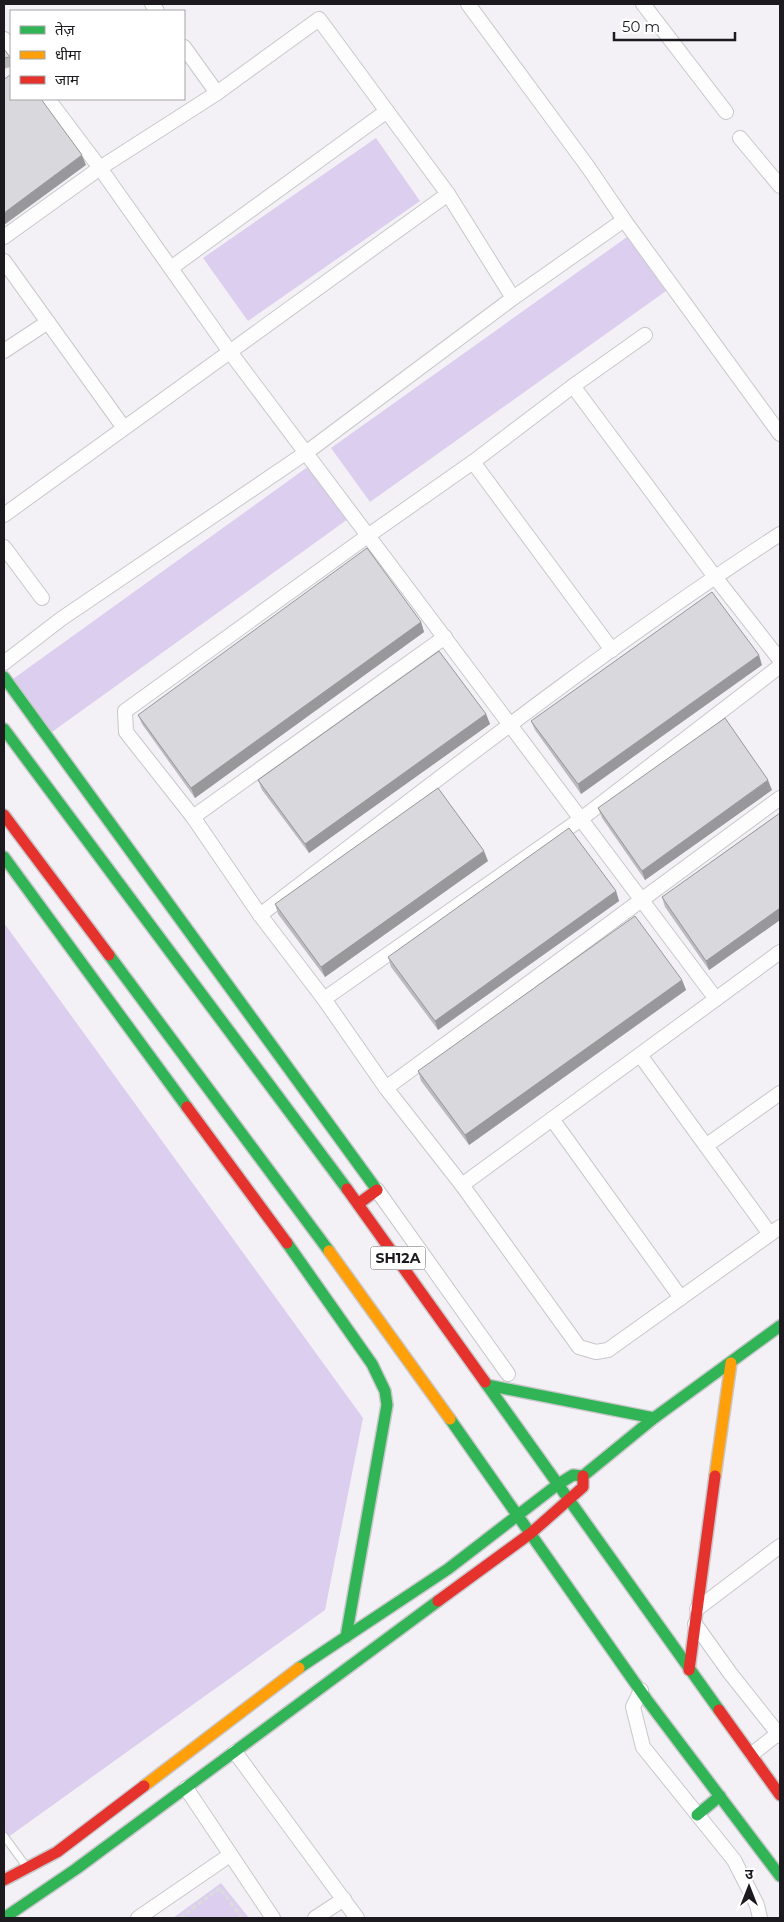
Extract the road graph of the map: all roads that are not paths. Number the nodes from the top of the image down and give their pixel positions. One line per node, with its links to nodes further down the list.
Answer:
1 (468, 4): 12 (street)
2 (643, 4): 7 (street)
3 (185, 48): 4 (street)
4 (217, 93): 6 (street); 9 (street)
5 (49, 100): 9 (street)
6 (387, 111): 11 (street); 15 (street)
7 (726, 112)
8 (740, 138): 10 (street)
9 (100, 168): 13 (street); 15 (street)
10 (780, 186)
11 (448, 194): 16 (street); 20 (street)
12 (624, 220): 16 (street); 23 (street)
13 (4, 238)
14 (4, 261): 17 (street)
15 (171, 268): 20 (street)
16 (513, 298): 24 (street)
17 (48, 322): 19 (street); 22 (street)
18 (645, 335): 21 (street)
19 (4, 351)
20 (230, 352): 22 (street); 24 (street)
21 (573, 386): 25 (street); 30 (street)
22 (124, 428): 26 (street)
23 (779, 431)
24 (307, 452): 28 (street); 35 (street)
25 (473, 462): 28 (street); 33 (street)
26 (4, 515)
27 (780, 534): 30 (street)
28 (369, 535): 32 (street); 42 (street)
29 (4, 547): 31 (street)
30 (715, 577): 33 (street); 34 (street)
31 (42, 598)
32 (445, 637): 38 (street); 42 (street)
33 (612, 650): 38 (street)
34 (780, 660)
35 (4, 663)
36 (780, 666): 43 (street)
37 (4, 677): 56 (main road)
38 (510, 724): 43 (street); 46 (street)
39 (4, 729): 57 (main road, SH12A)
40 (780, 798): 45 (street)
41 (4, 814): 59 (main road, SH12A)
42 (193, 817): 46 (street)
43 (581, 819): 45 (street); 48 (street)
44 (4, 857): 60 (main road)
45 (642, 900): 49 (street); 51 (street)
46 (260, 915): 48 (street)
47 (780, 952): 49 (street)
48 (324, 999): 51 (street)
49 (716, 999): 50 (street)
50 (640, 1055): 53 (street); 54 (street)
51 (386, 1088): 55 (street)
52 (780, 1093): 54 (street)
53 (552, 1119): 55 (street); 61 (street)
54 (707, 1145): 58 (street)
55 (462, 1185): 61 (street)
56 (377, 1190): 57 (main road); 64 (street)
57 (358, 1204): 65 (main road, SH12A)
58 (775, 1231): 61 (street)
59 (318, 1236): 60 (main road); 70 (main road, SH12A)
60 (293, 1253): 75 (main road)
61 (681, 1298)
62 (780, 1326): 63 (main road)
63 (731, 1363): 66 (main road); 73 (main road)
64 (508, 1374)
65 (487, 1385): 66 (main road); 68 (main road, SH12A)
66 (654, 1418): 67 (main road)
67 (583, 1476): 68 (main road); 69 (main road)
68 (557, 1485): 69 (main road, SH12A); 70 (main road)
69 (568, 1501): 71 (main road); 76 (main road, SH12A)
70 (519, 1516): 71 (main road, SH12A); 75 (main road)
71 (531, 1533): 77 (main road, SH12A); 79 (main road)
72 (780, 1546): 73 (street)
73 (697, 1609): 74 (main road)
74 (695, 1624): 76 (main road); 78 (street)
75 (346, 1638): 87 (main road)
76 (689, 1670): 80 (main road, SH12A)
77 (640, 1690): 83 (main road, SH12A); 84 (street)
78 (780, 1733): 80 (street)
79 (235, 1752): 81 (main road); 90 (street)
80 (752, 1754): 82 (main road, SH12A)
81 (186, 1788): 86 (street); 91 (main road)
82 (780, 1794)
83 (720, 1796): 84 (main road); 88 (main road, SH12A)
84 (697, 1815): 97 (street)
85 (4, 1836): 87 (lane)
86 (230, 1855): 93 (street); 94 (street)
87 (28, 1868): 89 (main road)
88 (780, 1876)
89 (4, 1880)
90 (344, 1899): 95 (street); 96 (street)
91 (21, 1914): 92 (main road)
92 (4, 1918)
93 (138, 1918)
94 (273, 1918)
95 (315, 1918)
96 (357, 1918)
97 (760, 1918)

